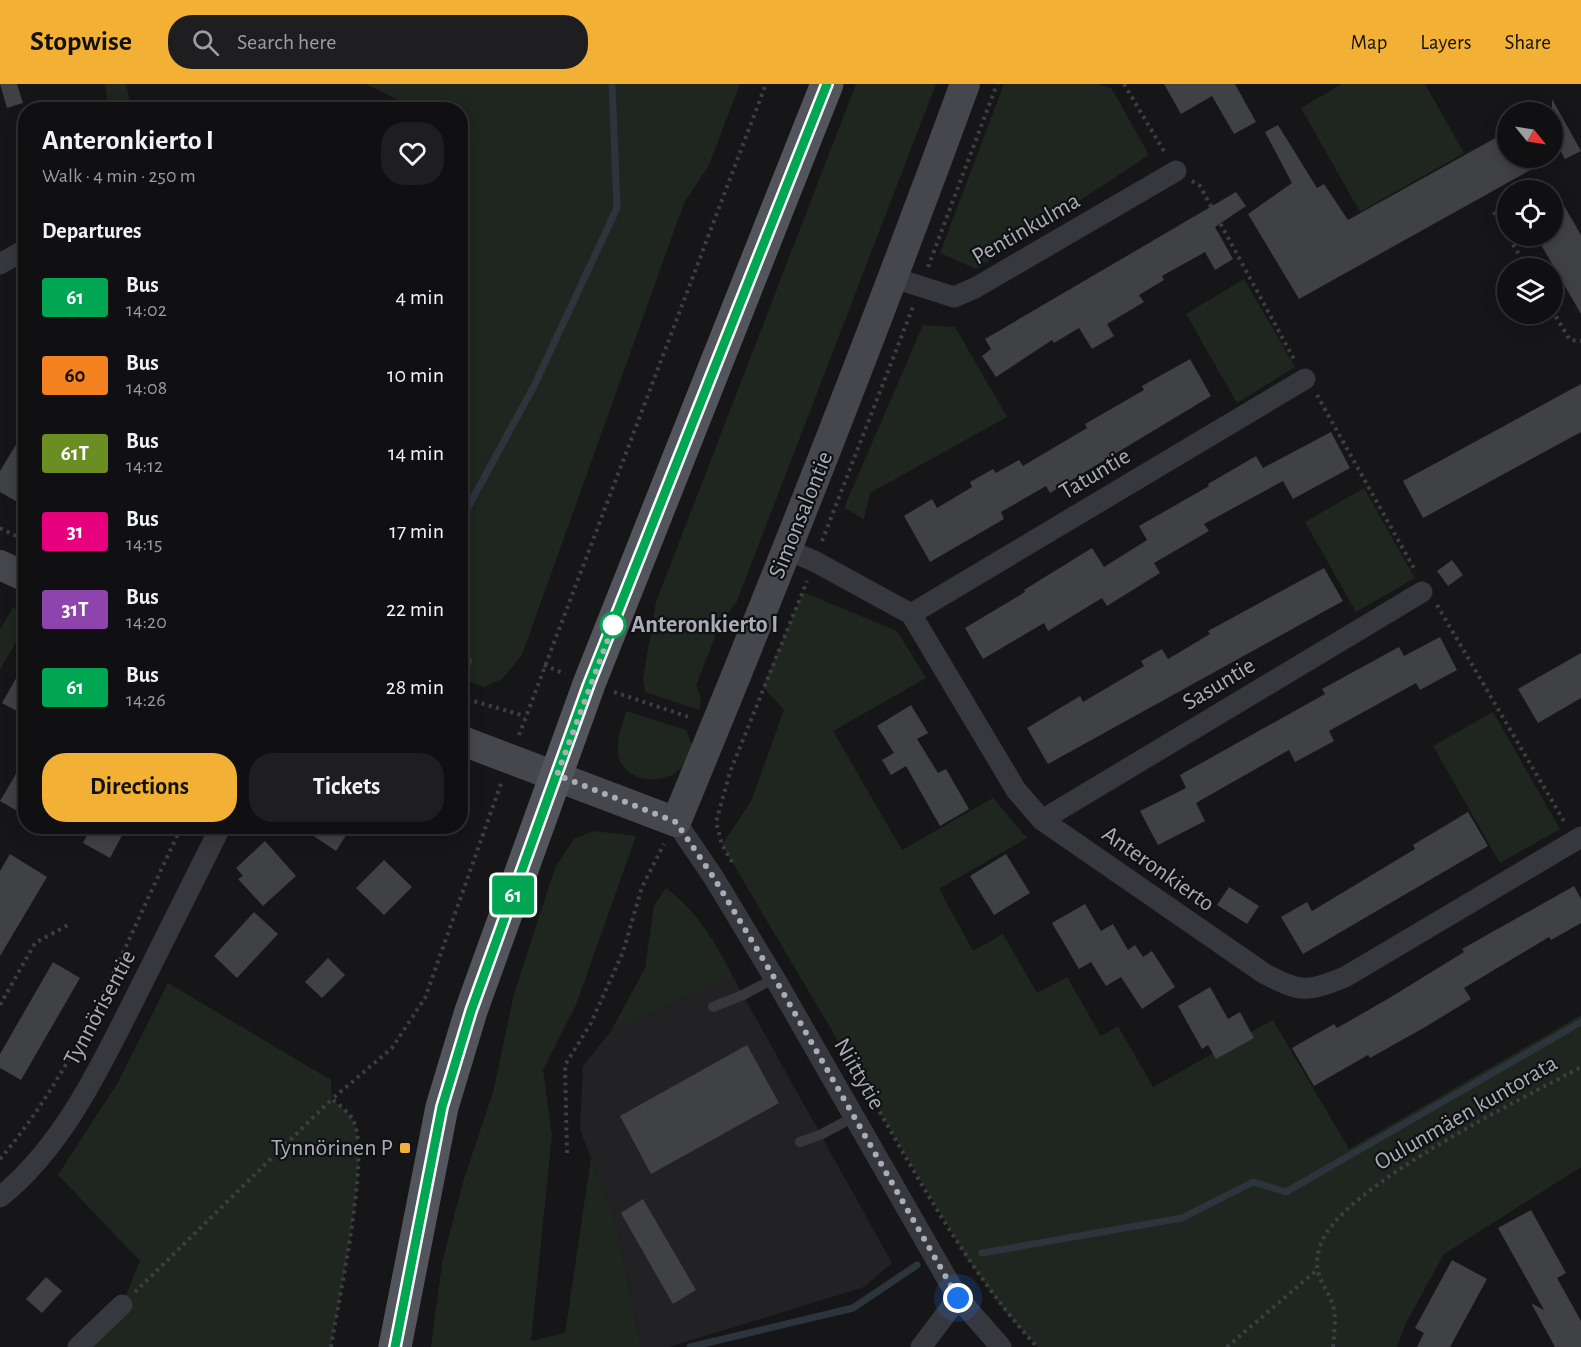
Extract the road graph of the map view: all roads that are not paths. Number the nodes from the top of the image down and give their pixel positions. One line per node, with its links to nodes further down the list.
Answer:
1 (827, 84): 14 (main road)
2 (965, 84): 6 (street, Simonsalontie)
3 (1176, 171): 6 (street, Pentinkulma)
4 (18, 254): 5 (street)
5 (0, 264)
6 (894, 278): 8 (street, Simonsalontie)
7 (1305, 379): 12 (street, Tatuntie)
8 (788, 550): 12 (street); 16 (street, Simonsalontie)
9 (0, 566): 10 (street)
10 (18, 574)
11 (1422, 592): 15 (street, Sasuntie)
12 (911, 614): 15 (street, Anteronkierto)
13 (468, 744): 14 (street)
14 (557, 775): 16 (street); 27 (main road)
15 (1042, 820): 18 (street, Anteronkierto)
16 (676, 822): 19 (street, Niittytie)
17 (217, 834): 23 (street, Tynnörisentie)
18 (1578, 839)
19 (775, 978): 20 (lane); 21 (street, Niittytie)
20 (713, 1007)
21 (854, 1117): 22 (lane); 24 (street, Niittytie)
22 (800, 1142)
23 (0, 1197)
24 (958, 1298): 28 (street); 29 (street, Niittytie)
25 (122, 1305): 26 (street)
26 (78, 1347)
27 (395, 1347)
28 (921, 1347)
29 (1001, 1347)

